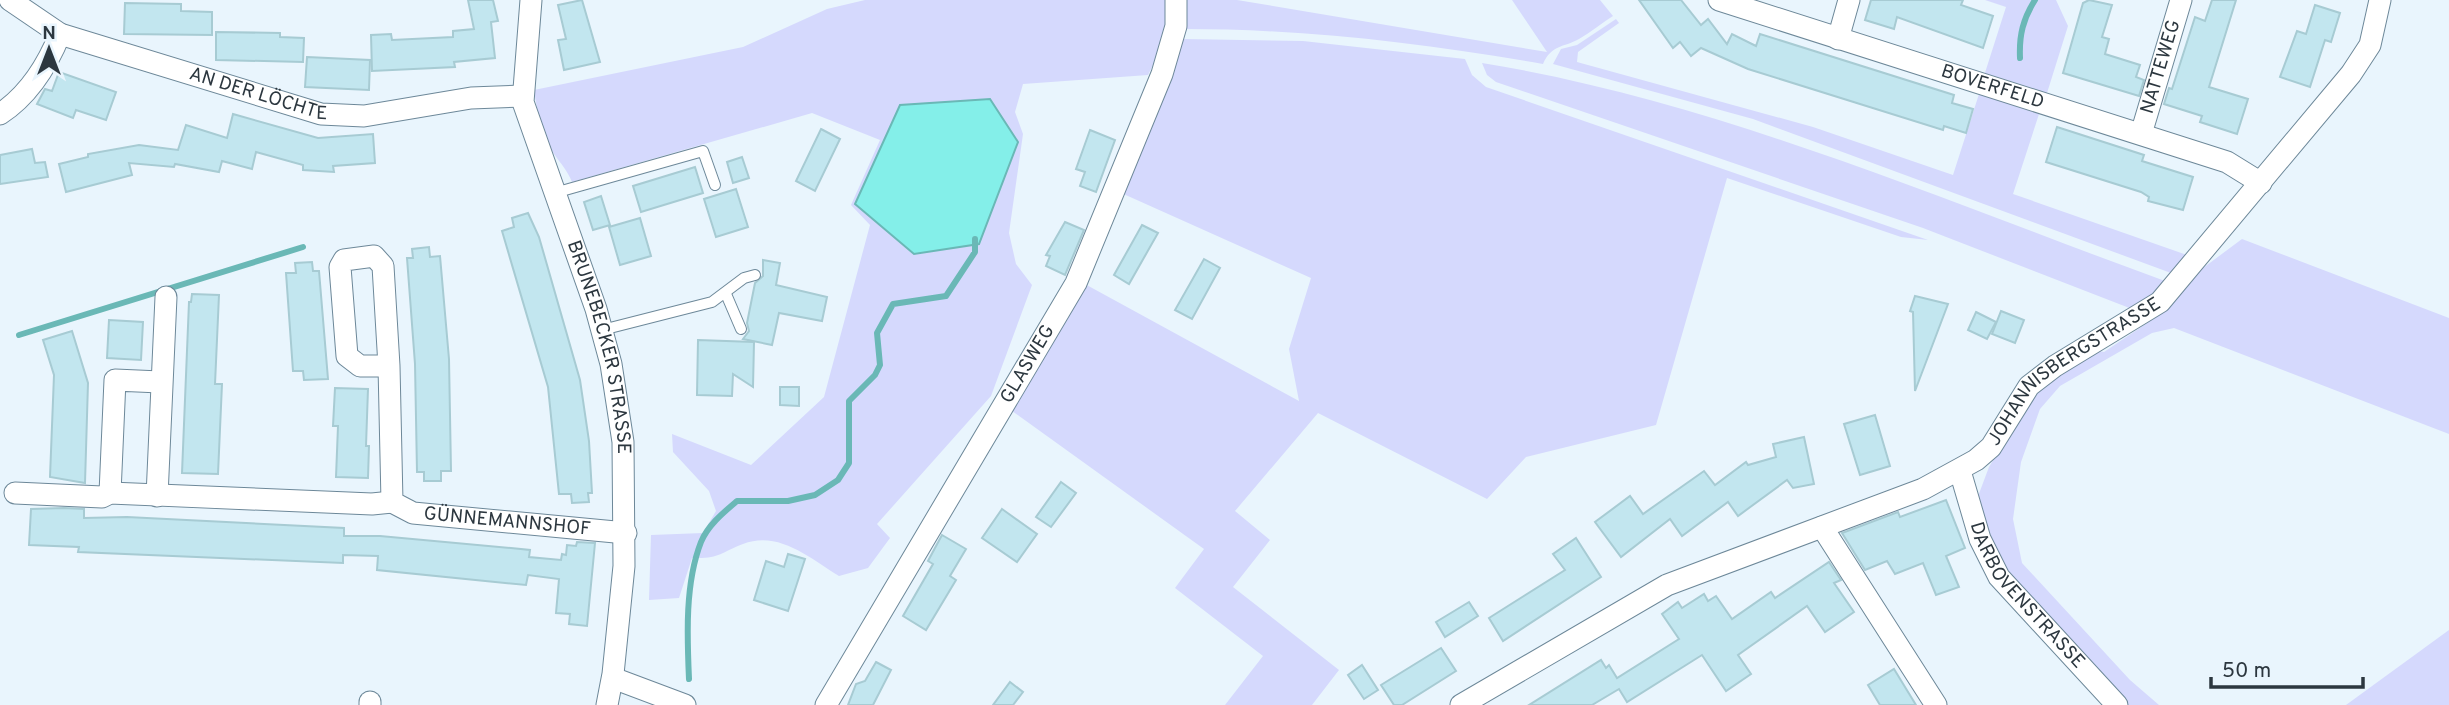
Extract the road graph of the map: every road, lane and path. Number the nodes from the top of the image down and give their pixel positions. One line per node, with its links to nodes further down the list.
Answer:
1 (10, 0): 8 (street, AN DER LÖCHTE)
2 (531, 0): 10 (street, BRUNEBECKER STRASSE)
3 (1176, 0): 33 (street, GLASWEG)
4 (1719, 0): 9 (street, BOVERFELD)
5 (1849, 0): 9 (street)
6 (2181, 0): 12 (street, NATTEWEG)
7 (2379, 0): 13 (street, JOHANNISBERGSTRASSE)
8 (60, 34): 10 (street, AN DER LÖCHTE); 11 (street)
9 (1838, 39): 12 (street, BOVERFELD)
10 (522, 96): 15 (street, BRUNEBECKER STRASSE)
11 (0, 114)
12 (2141, 134): 13 (street, BOVERFELD)
13 (2260, 183): 23 (street, JOHANNISBERGSTRASSE)
14 (715, 185): 15 (lane)
15 (558, 192): 20 (street, BRUNEBECKER STRASSE)
16 (755, 275): 17 (lane)
17 (726, 294): 19 (lane); 20 (lane)
18 (166, 297): 22 (street)
19 (741, 329)
20 (602, 330): 29 (street, BRUNEBECKER STRASSE)
21 (389, 366): 21 (street); 27 (street)
22 (160, 382): 25 (street); 26 (street)
23 (1960, 471): 28 (street, JOHANNISBERGSTRASSE); 36 (street, DARBOVENSTRASSE)
24 (15, 493): 25 (street, GÜNNEMANNSHOF)
25 (110, 494): 26 (street, GÜNNEMANNSHOF)
26 (157, 496): 27 (street, GÜNNEMANNSHOF)
27 (392, 502): 29 (street, GÜNNEMANNSHOF)
28 (1822, 527): 34 (street, JOHANNISBERGSTRASSE); 35 (street)
29 (626, 533): 30 (street, BRUNEBECKER STRASSE)
30 (613, 678): 31 (street, BRUNEBECKER STRASSE); 32 (street)
31 (607, 705)
32 (685, 705)
33 (826, 705)
34 (1461, 705)
35 (1936, 705)
36 (2117, 705)

